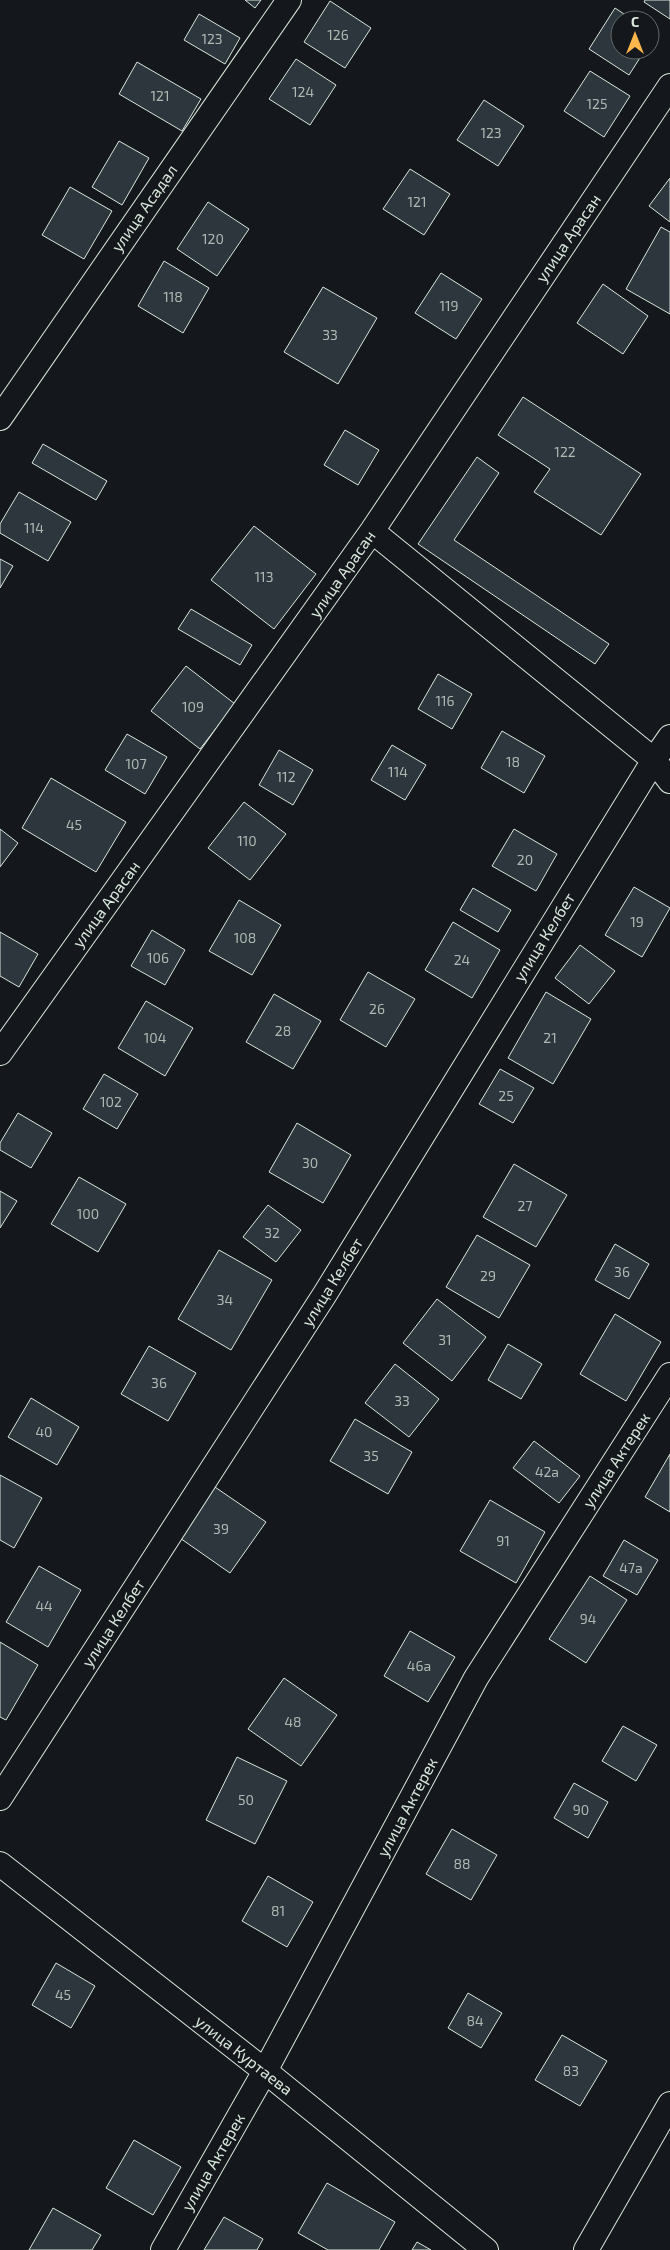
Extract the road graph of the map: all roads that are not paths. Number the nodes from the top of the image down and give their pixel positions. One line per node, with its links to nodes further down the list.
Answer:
1 (289, 0): 3 (street, улица Асадал)
2 (670, 86): 4 (street, улица Арасан)
3 (0, 418)
4 (372, 531): 6 (street); 8 (street, улица Арасан)
5 (670, 737): 6 (street, улица Келбет)
6 (654, 760): 7 (street); 10 (street, улица Келбет)
7 (670, 782)
8 (0, 1053)
9 (670, 1375): 12 (street, улица Актерек)
10 (0, 1798)
11 (0, 1864): 12 (street, улица Куртаева)
12 (265, 2071): 14 (street, улица Актерек); 15 (street, улица Куртаева)
13 (670, 2104): 16 (street)
14 (163, 2250)
15 (486, 2250)
16 (586, 2250)

